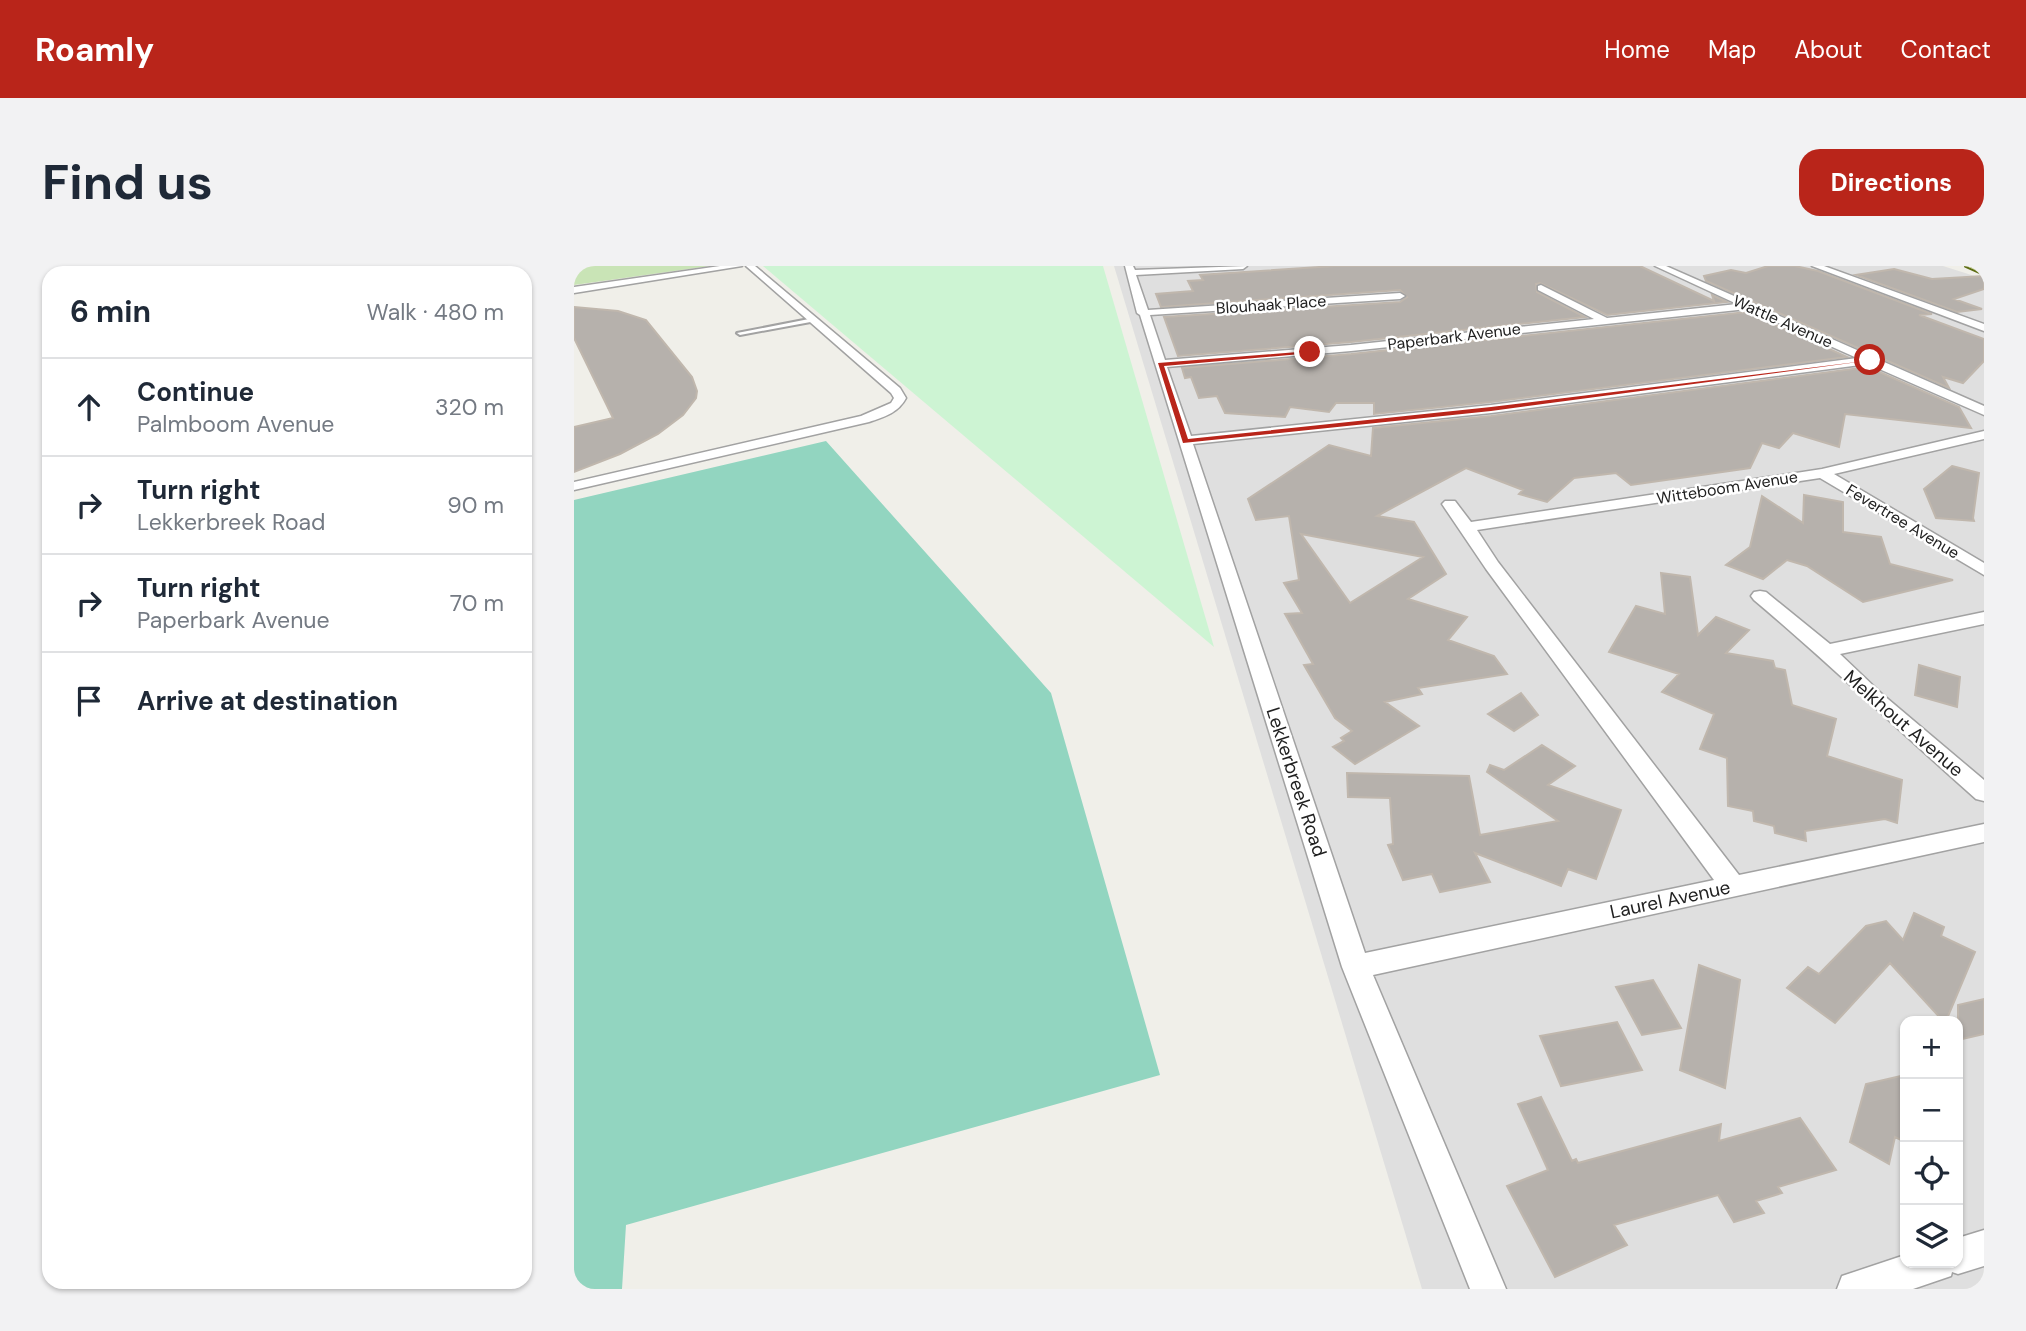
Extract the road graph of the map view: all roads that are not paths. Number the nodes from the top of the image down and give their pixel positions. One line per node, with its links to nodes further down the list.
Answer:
1 (738, 266): 10 (street)
2 (750, 266): 14 (street)
3 (1243, 266): 7 (street)
4 (1658, 266): 12 (street, Wattle Avenue)
5 (1816, 266): 16 (street)
6 (1972, 266): 8 (main road)
7 (1130, 270): 13 (street, Lekkerbreek Road)
8 (1984, 270)
9 (1541, 288): 15 (street)
10 (574, 290)
11 (1399, 296): 13 (street, Blouhaak Place)
12 (1747, 306): 15 (street, Paperbark Avenue); 18 (street, Wattle Avenue)
13 (1142, 313): 19 (street, Lekkerbreek Road)
14 (814, 320): 17 (lane); 24 (street)
15 (1603, 320): 19 (street, Paperbark Avenue)
16 (1984, 328)
17 (740, 333)
18 (1870, 360): 20 (street, Wattle Avenue); 22 (street)
19 (1160, 364): 22 (street, Lekkerbreek Road)
20 (1984, 411)
21 (1984, 435): 23 (street, Witteboom Avenue)
22 (1185, 441): 34 (street, Lekkerbreek Road)
23 (1822, 472): 26 (street, Witteboom Avenue); 27 (street, Fevertree Avenue)
24 (574, 486)
25 (1450, 504): 26 (street)
26 (1467, 527): 33 (street)
27 (1984, 570)
28 (1760, 596): 30 (street, Melkhout Avenue)
29 (1984, 618): 30 (street, Melkhout Avenue)
30 (1826, 651): 31 (street, Melkhout Avenue)
31 (1984, 793)
32 (1984, 833): 33 (street, Laurel Avenue)
33 (1732, 885): 34 (street, Laurel Avenue)
34 (1356, 967): 38 (street, Lekkerbreek Road)
35 (1984, 1248): 36 (street)
36 (1963, 1254)
37 (1922, 1268): 39 (street)
38 (1488, 1289)
39 (1855, 1289)

